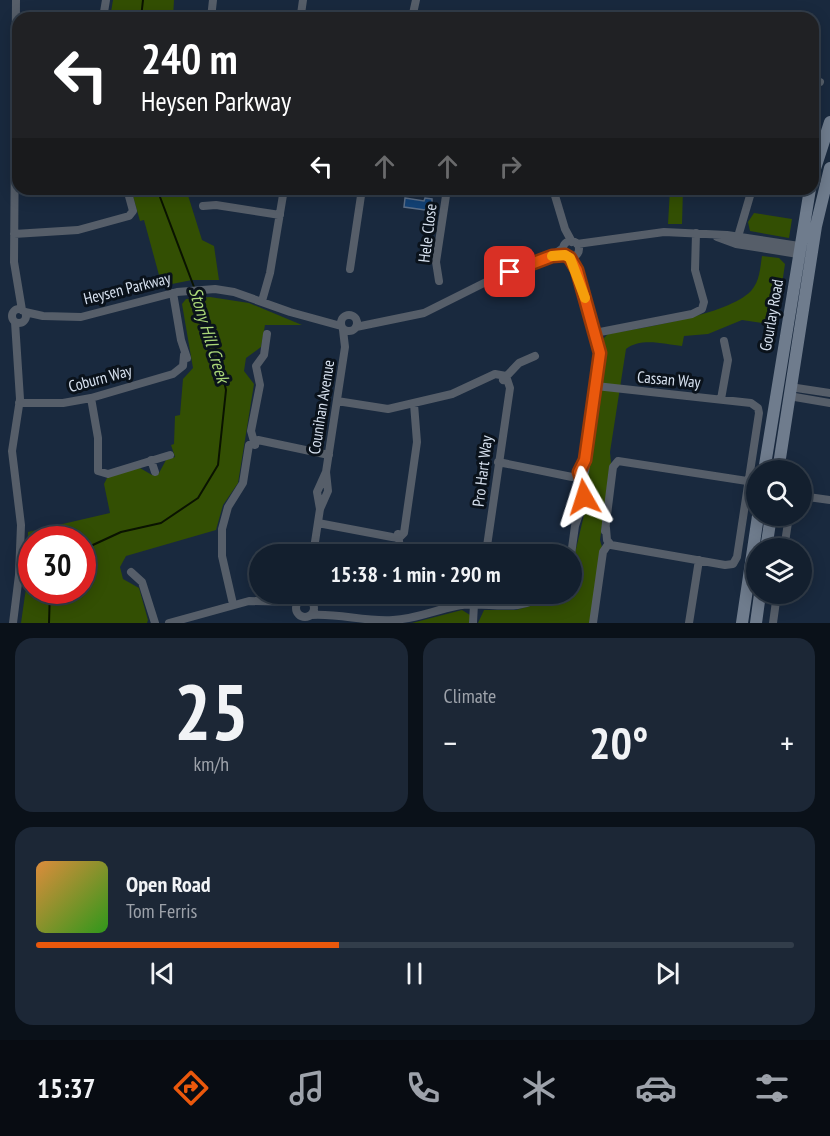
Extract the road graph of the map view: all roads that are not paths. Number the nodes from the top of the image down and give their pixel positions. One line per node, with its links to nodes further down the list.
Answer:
1 (830, 122): 2 (main road)
2 (819, 157)
3 (830, 168): 19 (main road, Gourlay Road)
4 (14, 195): 14 (street)
5 (129, 195): 14 (street)
6 (283, 195): 13 (street)
7 (361, 195): 20 (street)
8 (446, 195): 21 (street, Hele Close)
9 (555, 195): 17 (street)
10 (750, 195): 16 (street)
11 (809, 195): 18 (main road, Gourlay Road)
12 (203, 206): 13 (street)
13 (280, 215): 23 (street)
14 (14, 232): 24 (street)
15 (696, 233): 16 (street); 17 (street); 26 (street)
16 (737, 240): 18 (street)
17 (571, 250): 25 (street, Heysen Parkway); 26 (street)
18 (799, 250): 19 (main road); 32 (main road, Gourlay Road)
19 (813, 253): 33 (main road, Gourlay Road)
20 (350, 268)
21 (439, 281)
22 (171, 294): 23 (street, Heysen Parkway); 24 (street, Heysen Parkway); 35 (street, Coburn Way)
23 (260, 301): 25 (street, Heysen Parkway)
24 (21, 316): 37 (street)
25 (348, 325): 38 (street, Counihan Avenue)
26 (595, 333): 31 (street)
27 (267, 334): 41 (street)
28 (724, 341): 36 (street)
29 (536, 356): 30 (street)
30 (504, 378): 40 (street); 48 (street, Pro Hart Way)
31 (596, 386): 36 (street, Cassan Way); 50 (street)
32 (776, 390): 33 (main road); 46 (main road, Gourlay Road)
33 (790, 392): 34 (street); 39 (street); 47 (main road, Gourlay Road)
34 (830, 393)
35 (88, 398): 37 (street, Coburn Way); 44 (street)
36 (721, 399): 45 (street, Cassan Way)
37 (20, 401): 71 (street)
38 (337, 402): 40 (street); 42 (street, Counihan Avenue)
39 (830, 403)
40 (414, 404): 57 (street)
41 (254, 442): 42 (street); 65 (street)
42 (329, 453): 55 (street, Counihan Avenue)
43 (170, 455): 44 (street)
44 (152, 460): 49 (street)
45 (750, 460)
46 (766, 460)
47 (780, 460)
48 (498, 464): 50 (street); 60 (street, Pro Hart Way)
49 (155, 472)
50 (580, 474): 61 (street)
51 (746, 481): 62 (street)
52 (746, 487): 63 (street, Cassan Way)
53 (812, 498): 54 (street)
54 (830, 500)
55 (318, 525): 57 (street); 58 (street, Counihan Avenue)
56 (757, 526): 77 (main road)
57 (398, 536): 59 (street)
58 (315, 544)
59 (399, 544)
60 (487, 544)
61 (573, 544)
62 (608, 544): 63 (street, Cassan Way); 75 (street)
63 (697, 559): 76 (street)
64 (131, 572): 72 (street)
65 (235, 604): 70 (street); 73 (street)
66 (476, 604): 67 (street); 70 (street); 74 (street)
67 (524, 604)
68 (759, 604): 78 (main road)
69 (776, 604): 79 (street)
70 (305, 608)
71 (13, 623)
72 (155, 623)
73 (169, 623)
74 (475, 623)
75 (593, 623)
76 (689, 623)
77 (742, 623)
78 (756, 623)
79 (773, 623)

